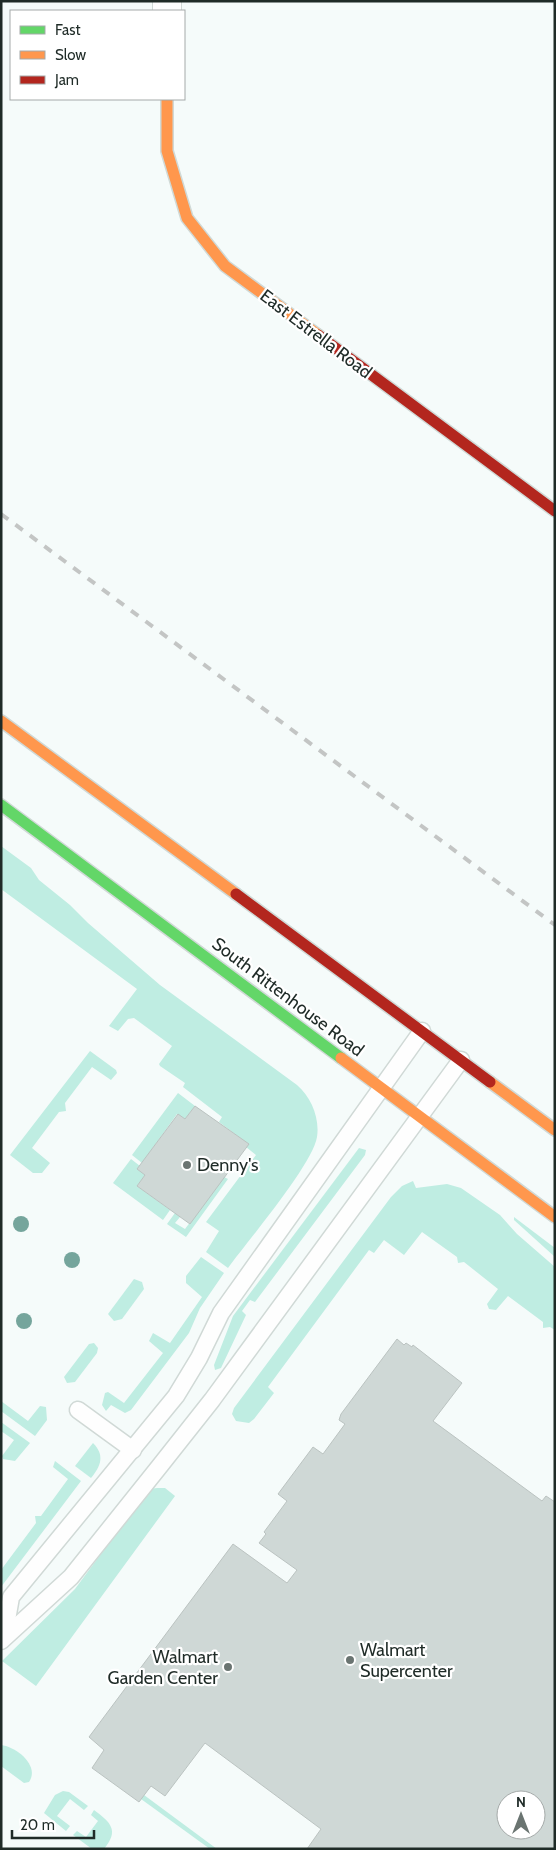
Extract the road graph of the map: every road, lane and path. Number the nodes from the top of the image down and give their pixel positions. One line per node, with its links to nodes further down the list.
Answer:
1 (167, 100): 2 (main road, East Estrella Road)
2 (555, 511)
3 (1, 721): 5 (main road)
4 (1, 805): 7 (main road, South Rittenhouse Road)
5 (422, 1031): 6 (main road); 7 (lane)
6 (461, 1060): 8 (lane); 9 (main road)
7 (381, 1089): 8 (main road, South Rittenhouse Road); 12 (lane)
8 (419, 1117): 10 (main road, South Rittenhouse Road); 13 (lane)
9 (555, 1130)
10 (555, 1217)
11 (78, 1410): 12 (lane)
12 (133, 1450): 13 (lane)
13 (3, 1639)

